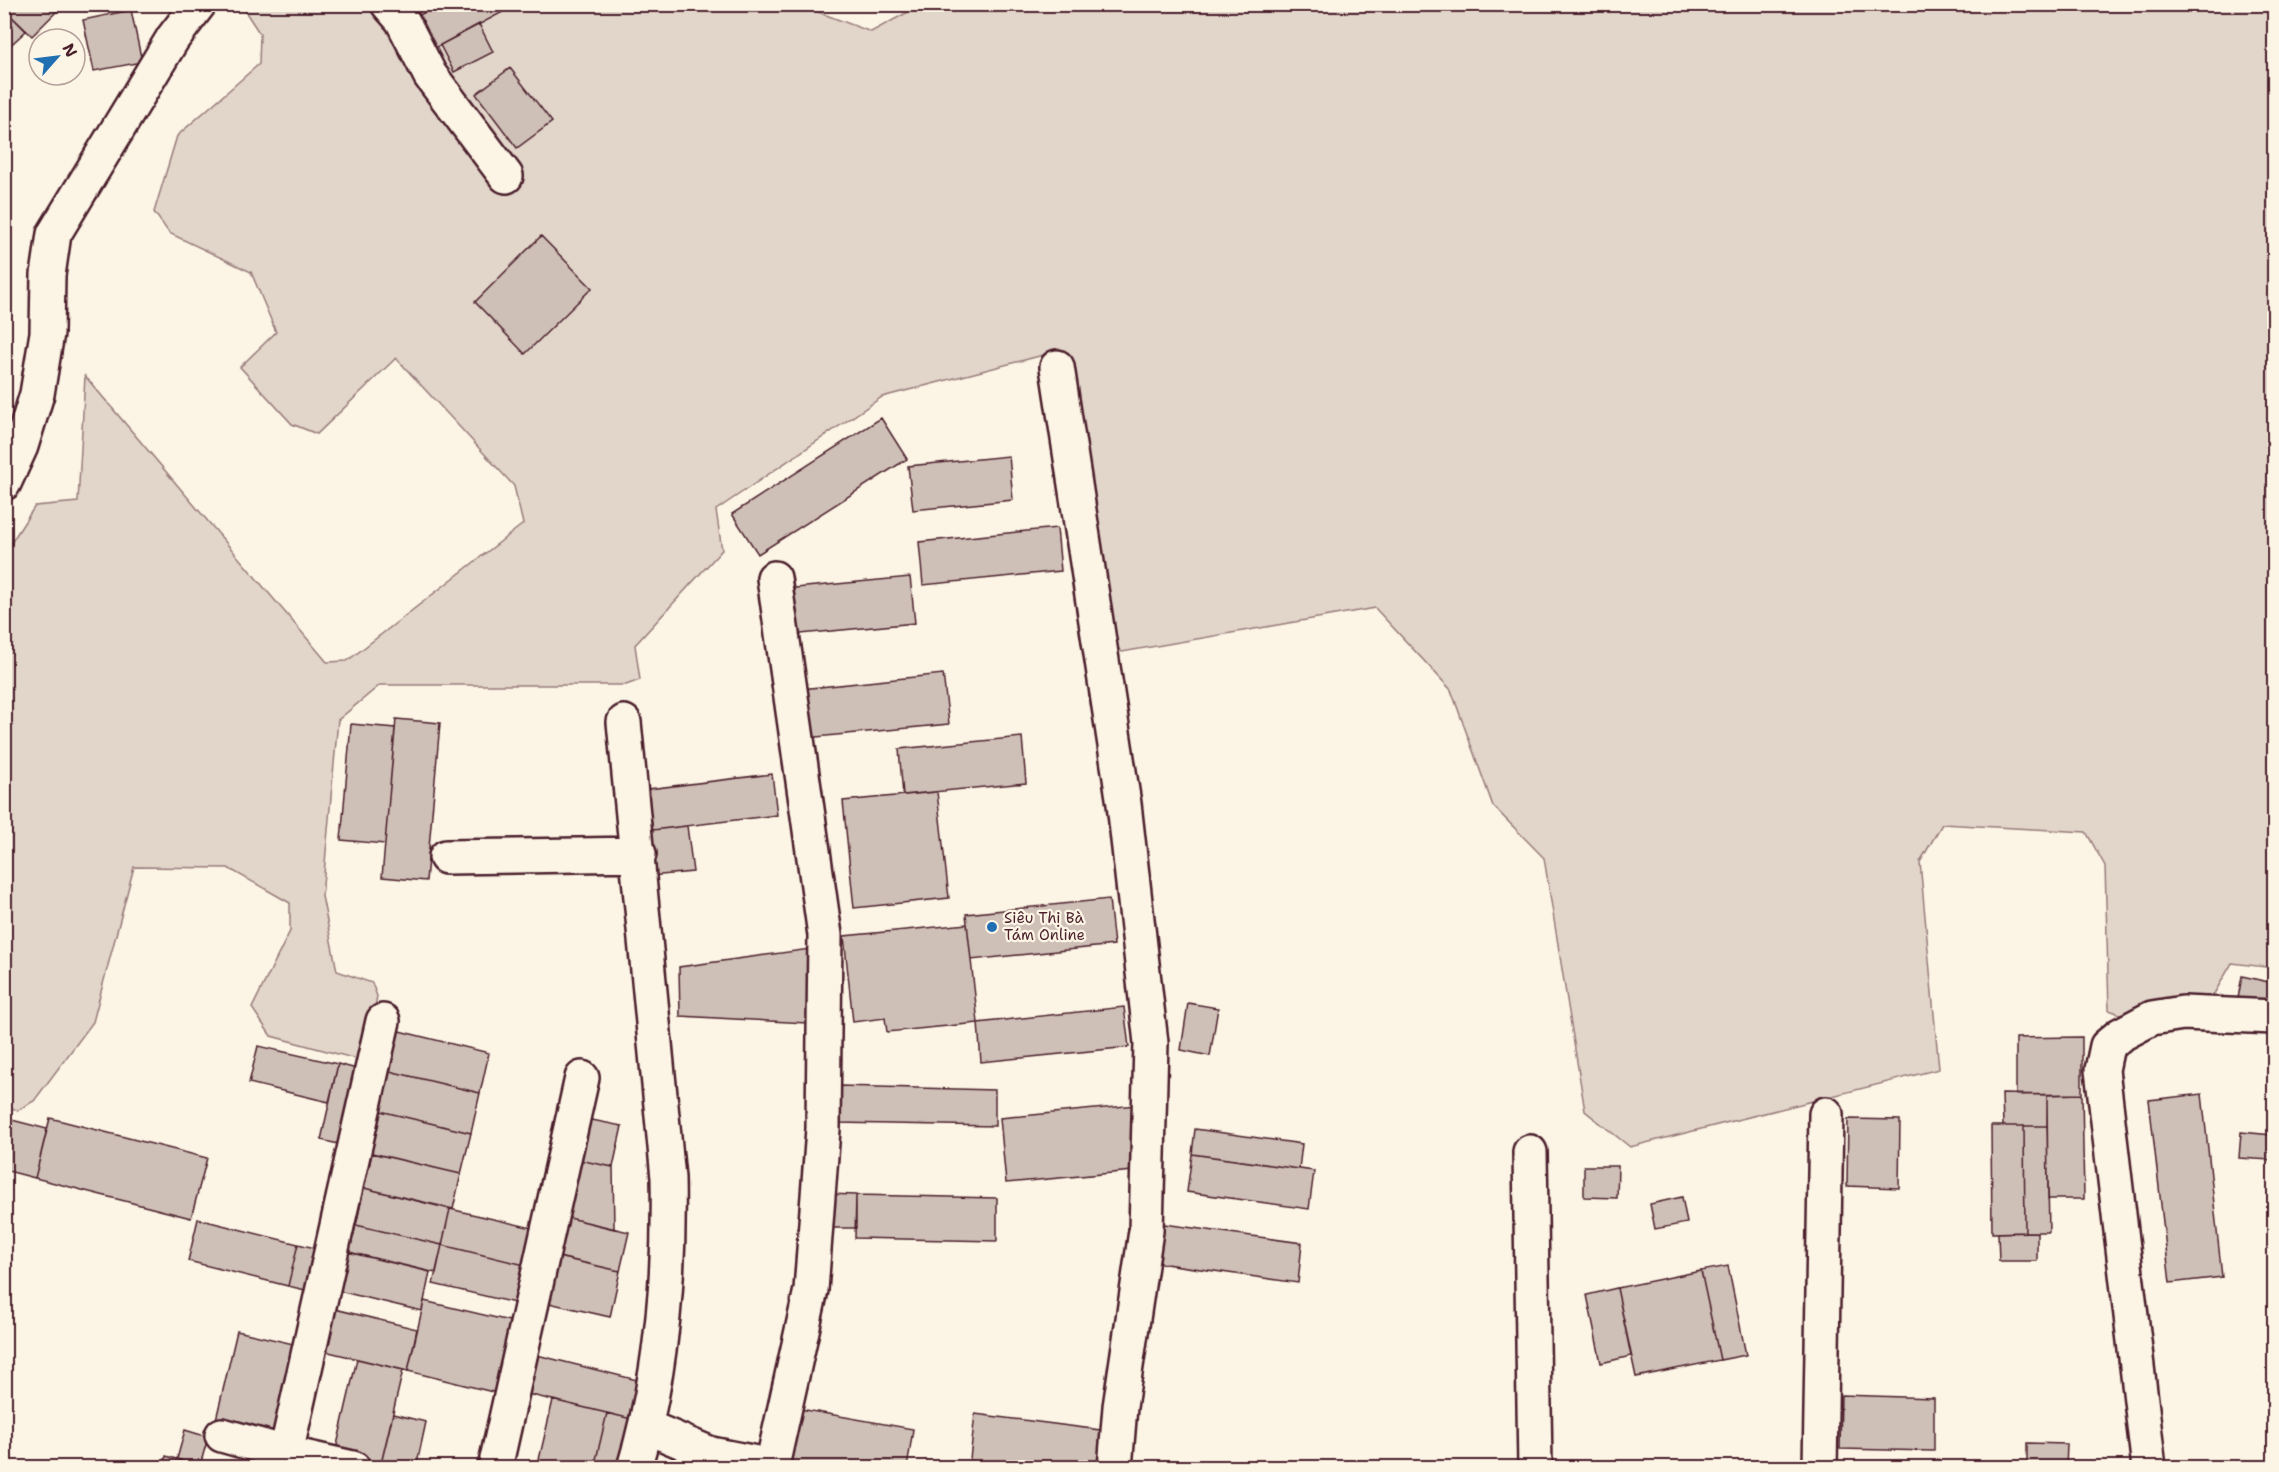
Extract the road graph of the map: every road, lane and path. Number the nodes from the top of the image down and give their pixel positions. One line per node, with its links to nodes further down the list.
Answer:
1 (199, 4): 5 (street)
2 (388, 4): 3 (street)
3 (506, 176)
4 (1057, 367): 22 (street)
5 (4, 483)
6 (774, 578): 21 (street)
7 (624, 722): 8 (street)
8 (639, 854): 9 (street); 15 (street)
9 (446, 857)
10 (2274, 1017): 25 (street)
11 (383, 1021): 17 (street)
12 (582, 1078): 19 (street)
13 (1826, 1114): 24 (street)
14 (1530, 1152): 23 (street)
15 (646, 1427): 20 (street); 21 (street)
16 (222, 1435): 17 (street)
17 (286, 1453): 18 (street)
18 (353, 1467)
19 (495, 1467)
20 (634, 1467)
21 (774, 1467)
22 (1115, 1467)
23 (1535, 1467)
24 (1820, 1467)
25 (2149, 1467)

